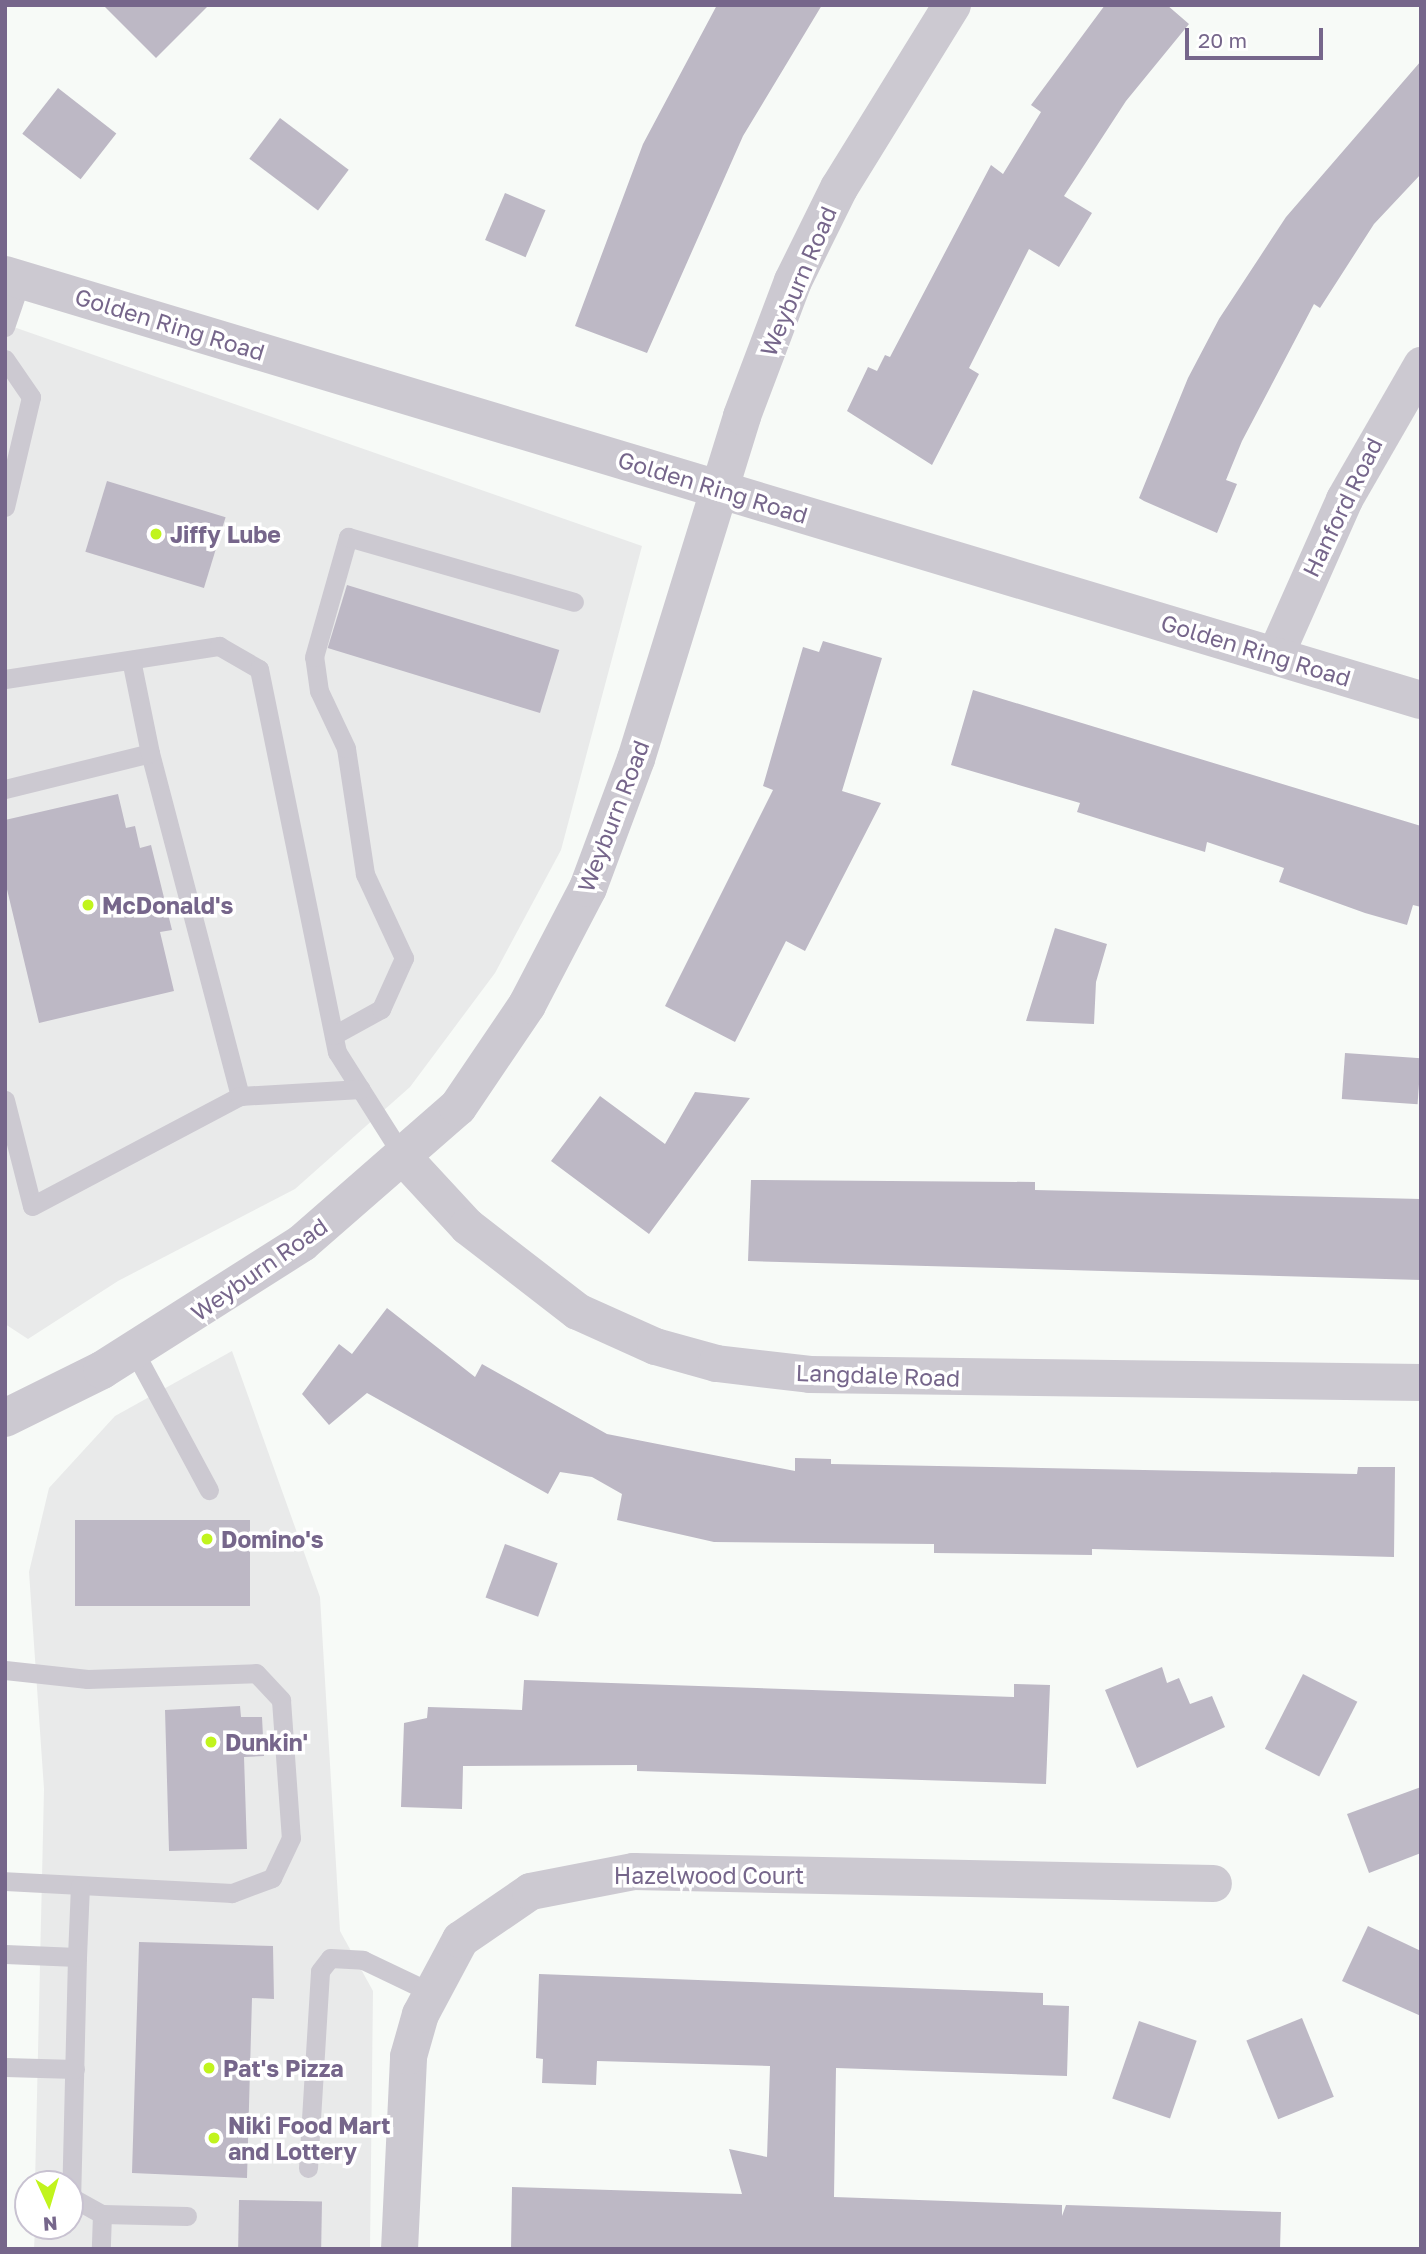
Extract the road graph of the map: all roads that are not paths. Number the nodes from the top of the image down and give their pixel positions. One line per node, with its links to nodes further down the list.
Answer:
1 (951, 5): 6 (street, Weyburn Road)
2 (13, 277): 3 (lane); 6 (street, Golden Ring Road)
3 (5, 327)
4 (5, 359): 7 (lane)
5 (1421, 365): 9 (street, Hanford Road)
6 (720, 489): 9 (street, Golden Ring Road); 19 (street, Weyburn Road)
7 (5, 507)
8 (574, 603): 15 (lane)
9 (1275, 655): 12 (street, Golden Ring Road)
10 (131, 660): 11 (lane); 13 (lane); 15 (lane)
11 (5, 680)
12 (1421, 700)
13 (150, 753): 14 (lane); 17 (lane)
14 (5, 789)
15 (334, 1035): 16 (lane)
16 (361, 1089): 17 (lane); 19 (lane)
17 (240, 1096): 18 (lane)
18 (5, 1100)
19 (404, 1158): 20 (street, Weyburn Road); 21 (street, Langdale Road)
20 (134, 1351): 22 (street, Weyburn Road); 23 (lane)
21 (1421, 1382)
22 (5, 1418)
23 (209, 1490)
24 (5, 1671): 27 (lane)
25 (5, 1881): 27 (lane)
26 (1213, 1883): 30 (street, Hazelwood Court)
27 (80, 1886): 29 (lane)
28 (5, 1954): 29 (lane)
29 (77, 1957): 32 (lane)
30 (430, 1992): 33 (lane); 37 (street, Hazelwood Court)
31 (5, 2067): 32 (lane)
32 (75, 2069): 34 (lane)
33 (308, 2168)
34 (102, 2214): 35 (lane); 36 (lane)
35 (187, 2216)
36 (101, 2249)
37 (399, 2249)

